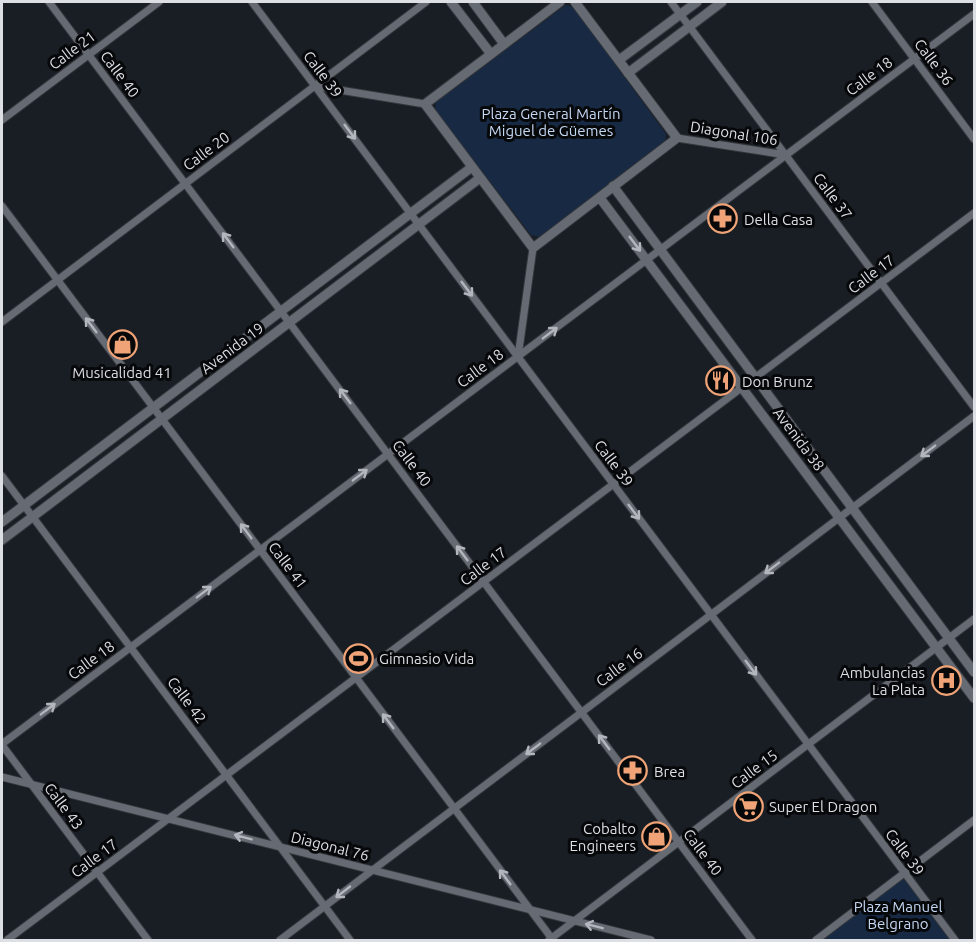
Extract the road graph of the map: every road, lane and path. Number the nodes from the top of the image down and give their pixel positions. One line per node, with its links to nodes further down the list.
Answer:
1 (50, 2): 17 (street, Calle 40)
2 (159, 2): 17 (street, Calle 21)
3 (252, 2): 22 (street, Calle 39)
4 (426, 2): 22 (street, Calle 20)
5 (450, 2): 18 (main road)
6 (473, 2): 16 (main road)
7 (560, 2): 16 (main road)
8 (575, 2): 20 (main road)
9 (671, 2): 13 (street, Calle 37)
10 (697, 2): 13 (main road)
11 (722, 2): 15 (main road)
12 (872, 2): 19 (street, Calle 36)
13 (680, 14): 15 (street, Calle 37); 20 (main road)
14 (975, 14): 19 (street, Calle 18)
15 (689, 26): 21 (main road); 27 (street, Calle 37)
16 (504, 44): 18 (main road)
17 (89, 54): 24 (street, Calle 21); 30 (street, Calle 40)
18 (491, 54): 23 (main road)
19 (915, 59): 26 (street, Calle 36); 27 (street, Calle 18)
20 (619, 60): 21 (main road)
21 (628, 73): 25 (main road)
22 (315, 86): 23 (street); 30 (street, Calle 20); 34 (street, Calle 39, one-way to 34)
23 (424, 104): 28 (main road)
24 (2, 120)
25 (677, 138): 27 (street, Diagonal 106); 31 (main road)
26 (975, 138)
27 (786, 155): 38 (street, Calle 18); 41 (street, Calle 37)
28 (472, 167): 29 (main road); 34 (main road, Avenida 19)
29 (480, 178): 36 (main road, Avenida 19); 37 (main road)
30 (186, 183): 40 (street, Calle 20); 42 (street, Calle 40, one-way to 30)
31 (613, 186): 32 (main road); 38 (main road, Avenida 38)
32 (600, 198): 37 (main road); 39 (main road, Avenida 38, one-way to 39)
33 (2, 206): 40 (street, Calle 41)
34 (410, 213): 36 (street, Calle 39); 42 (main road, Avenida 19)
35 (975, 213): 41 (street, Calle 17)
36 (419, 225): 44 (main road, Avenida 19); 45 (street, Calle 39, one-way to 45)
37 (533, 248): 45 (street)
38 (660, 249): 39 (street, Calle 18); 46 (main road, Avenida 38)
39 (646, 260): 45 (street, Calle 18, one-way to 39); 47 (main road, Avenida 38)
40 (57, 280): 43 (street, Calle 20); 49 (street, Calle 41, one-way to 40)
41 (882, 283): 46 (street, Calle 17); 48 (street, Calle 37)
42 (281, 311): 44 (street, Calle 40); 49 (main road, Avenida 19)
43 (2, 322)
44 (290, 323): 51 (main road, Avenida 19); 52 (street, Calle 40, one-way to 44)
45 (518, 357): 52 (street, Calle 18); 54 (street, Calle 39)
46 (755, 378): 47 (street, Calle 17); 56 (main road, Avenida 38)
47 (742, 388): 54 (street, Calle 17); 58 (main road, Avenida 38)
48 (975, 407)
49 (153, 408): 51 (street, Calle 41); 55 (main road, Avenida 19)
50 (975, 416): 56 (street, Calle 16, one-way to 56)
51 (162, 419): 57 (main road, Avenida 19); 61 (street, Calle 41, one-way to 51)
52 (388, 454): 61 (street, Calle 18, one-way to 52); 62 (street, Calle 40, one-way to 52)
53 (2, 476): 55 (street, Calle 42)
54 (614, 485): 62 (street, Calle 17); 63 (street, Calle 39, one-way to 63)
55 (24, 506): 57 (street, Calle 42); 59 (main road, Avenida 19)
56 (853, 507): 58 (street, Calle 16); 65 (main road, Avenida 38)
57 (32, 517): 60 (main road, Avenida 19); 66 (street, Calle 42)
58 (839, 518): 63 (street, Calle 16, one-way to 63); 67 (main road, Avenida 38)
59 (2, 522)
60 (2, 540)
61 (260, 550): 66 (street, Calle 18, one-way to 61); 69 (street, Calle 41)
62 (484, 582): 69 (street, Calle 17); 71 (street, Calle 40)
63 (711, 615): 71 (street, Calle 16); 73 (street, Calle 39, one-way to 73)
64 (975, 619): 65 (street, Calle 15)
65 (949, 638): 67 (street, Calle 15); 68 (main road, Avenida 38)
66 (130, 648): 72 (street, Calle 18, one-way to 66); 74 (street, Calle 42)
67 (937, 648): 70 (main road, Avenida 38); 73 (street, Calle 15)
68 (975, 672)
69 (356, 678): 74 (street, Calle 17); 77 (street, Calle 41, one-way to 69)
70 (975, 698)
71 (581, 712): 77 (street, Calle 16, one-way to 77); 80 (street, Calle 40, one-way to 71)
72 (2, 745): 76 (street, Calle 43)
73 (808, 745): 80 (street, Calle 15); 84 (street, Calle 39)
74 (226, 776): 78 (street, Calle 17); 81 (street, Calle 42)
75 (2, 777): 76 (street, Diagonal 76)
76 (32, 785): 78 (street, Diagonal 76); 83 (street, Calle 43)
77 (454, 809): 82 (street, Calle 16); 86 (street, Calle 41, one-way to 77)
78 (171, 818): 81 (street, Diagonal 76, one-way to 78); 83 (street, Calle 17)
79 (975, 820): 84 (street)
80 (679, 843): 87 (street, Calle 15); 94 (street, Calle 40)
81 (280, 847): 82 (street, Diagonal 76); 85 (street, Calle 42)
82 (371, 870): 85 (street, Calle 16, one-way to 85); 86 (street, Diagonal 76)
83 (97, 873): 88 (street, Calle 17); 89 (street, Calle 43)
84 (904, 873): 95 (street); 96 (street, Calle 39)
85 (325, 907): 90 (street, Calle 16); 91 (street, Calle 42)
86 (529, 909): 87 (street, Diagonal 76); 92 (street, Calle 41)
87 (574, 921): 92 (street, Calle 15); 93 (street, Diagonal 76, one-way to 87)
88 (7, 940)
89 (148, 940)
90 (280, 940)
91 (350, 940)
92 (551, 940)
93 (651, 940)
94 (752, 940)
95 (816, 940)
96 (955, 940)

